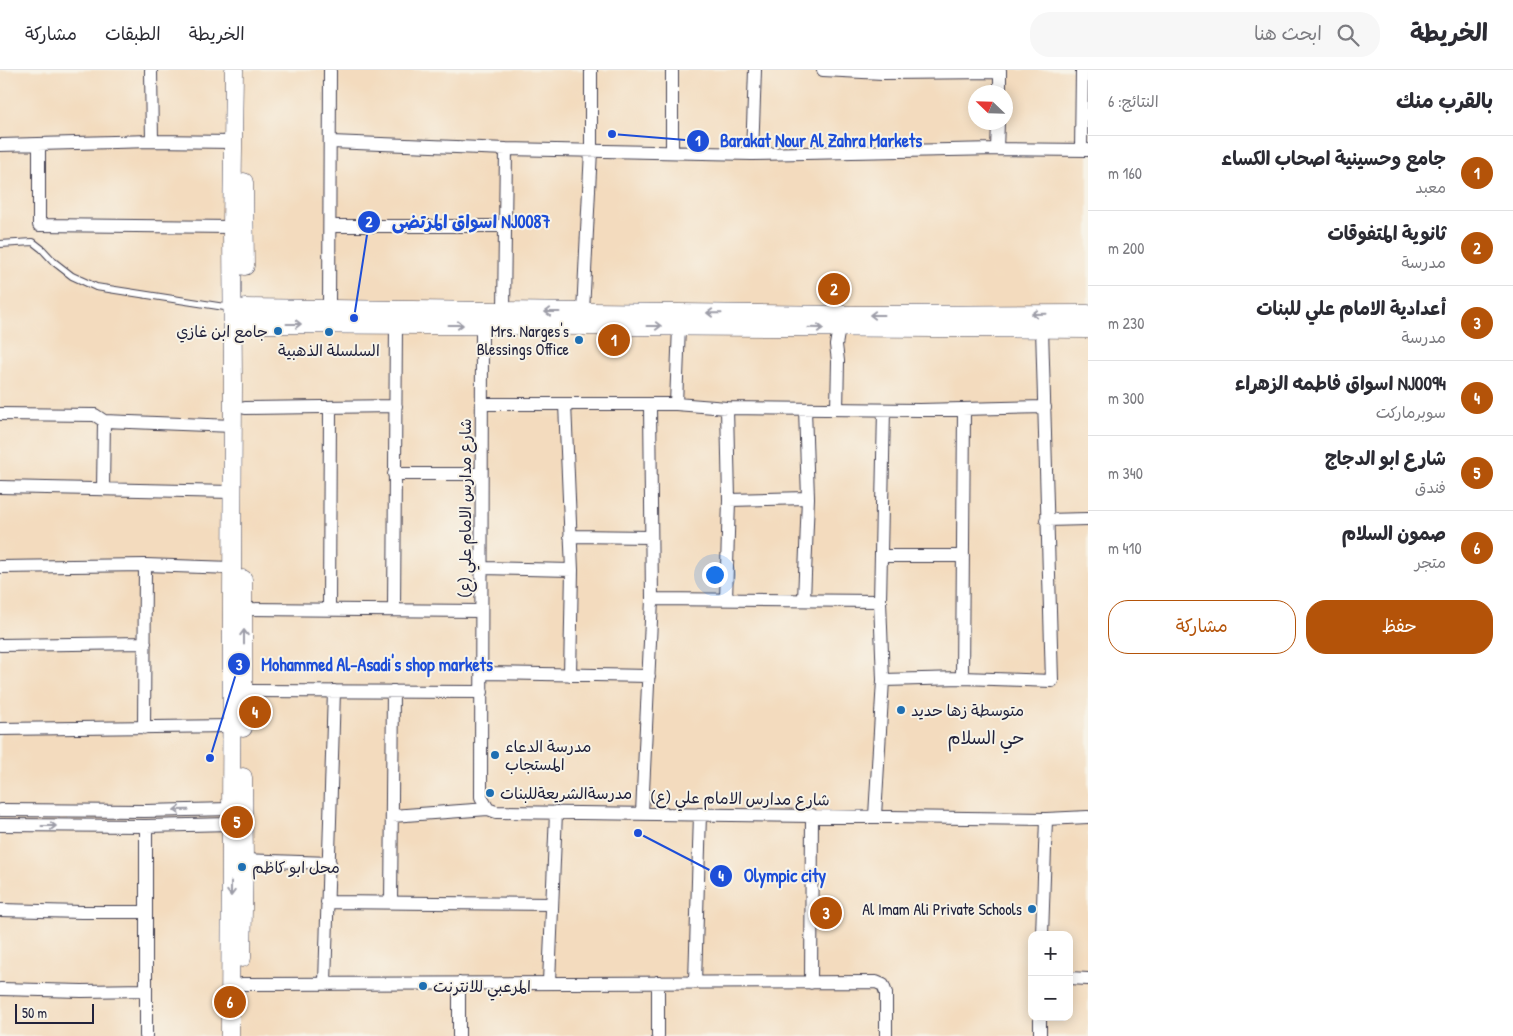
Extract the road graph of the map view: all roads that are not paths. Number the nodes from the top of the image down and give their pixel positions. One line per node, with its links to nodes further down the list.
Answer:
1 (151, 70): 13 (street)
2 (234, 70): 14 (street)
3 (246, 70): 31 (street)
4 (330, 70): 15 (street)
5 (591, 70): 20 (street)
6 (672, 70): 22 (street)
7 (755, 70): 23 (street)
8 (823, 70): 10 (street)
9 (1082, 70): 21 (street)
10 (1000, 71): 11 (street)
11 (1000, 85)
12 (998, 130): 18 (street)
13 (152, 141): 14 (street); 17 (street)
14 (233, 142): 26 (street)
15 (331, 142): 19 (street); 24 (street)
16 (0, 145): 17 (street)
17 (39, 145): 26 (street)
18 (998, 148): 21 (street); 23 (street)
19 (506, 149): 20 (street); 25 (street)
20 (590, 150): 22 (street); 30 (street)
21 (1085, 150)
22 (672, 152): 23 (street)
23 (752, 154)
24 (330, 226): 25 (street); 28 (street)
25 (506, 226): 29 (street)
26 (232, 228): 31 (street)
27 (0, 244): 31 (lane)
28 (330, 310): 29 (street); 31 (street)
29 (504, 311): 30 (street, one-way to 29)
30 (583, 312): 32 (street, one-way to 30)
31 (241, 314): 33 (street, one-way to 33); 39 (street)
32 (1088, 314)
33 (396, 324): 34 (street, one-way to 34); 44 (street)
34 (482, 325): 35 (street, one-way to 35); 40 (street, شارع مدارس الامام علي (ع))
35 (679, 326): 36 (street, one-way to 36); 42 (street)
36 (839, 328): 37 (street); 50 (street)
37 (1042, 328): 38 (street); 48 (street)
38 (1088, 328)
39 (239, 385): 45 (street); 55 (street)
40 (482, 404): 41 (street); 57 (street, شارع مدارس الامام علي (ع))
41 (565, 404): 43 (street); 65 (street)
42 (676, 404): 43 (street); 47 (street)
43 (650, 405): 66 (street)
44 (396, 406): 46 (street); 56 (street)
45 (245, 408): 46 (street); 78 (street)
46 (330, 408): 79 (street)
47 (727, 408): 49 (street); 62 (street)
48 (1045, 408): 52 (street); 64 (street)
49 (805, 409): 50 (street); 61 (street)
50 (837, 409): 51 (street)
51 (884, 410): 52 (street); 67 (street)
52 (964, 410): 68 (street)
53 (0, 414): 54 (street)
54 (104, 421): 55 (street); 59 (street)
55 (233, 426): 60 (street)
56 (394, 474): 57 (street); 80 (street)
57 (481, 474): 72 (street, شارع مدارس الامام علي (ع))
58 (0, 487): 59 (street)
59 (102, 489): 60 (street)
60 (232, 492): 71 (street)
61 (808, 498): 62 (street); 76 (street)
62 (729, 500): 75 (street)
63 (1088, 518): 64 (street)
64 (1046, 520): 87 (street)
65 (570, 536): 66 (street); 73 (street)
66 (651, 536): 74 (street)
67 (881, 556): 68 (street); 77 (street)
68 (963, 556): 87 (street)
69 (145, 565): 70 (street); 71 (street); 82 (street)
70 (0, 567)
71 (232, 568): 93 (street)
72 (482, 568): 73 (street); 81 (street, شارع مدارس الامام علي (ع))
73 (572, 570): 85 (street)
74 (652, 599): 75 (street); 86 (street)
75 (726, 600): 76 (street)
76 (804, 600): 77 (street)
77 (880, 601): 88 (street)
78 (244, 609): 79 (street); 89 (street, one-way to 78)
79 (330, 610): 80 (street)
80 (394, 610): 81 (street)
81 (481, 611): 84 (street, شارع مدارس الامام علي (ع))
82 (145, 643): 83 (street); 94 (street)
83 (0, 645)
84 (482, 673): 85 (street); 92 (street, شارع مدارس الامام علي (ع))
85 (570, 675): 86 (street)
86 (649, 676): 99 (street)
87 (962, 678): 88 (street)
88 (883, 680): 104 (street)
89 (244, 691): 90 (street); 109 (street)
90 (334, 691): 91 (street); 110 (street)
91 (393, 691): 92 (street); 103 (street)
92 (482, 692): 96 (street, شارع مدارس الامام علي (ع))
93 (232, 726): 94 (street); 102 (street)
94 (144, 728): 95 (street)
95 (0, 729)
96 (488, 809): 98 (street, شارع مدارس الامام علي (ع)); 103 (street)
97 (0, 810): 102 (street, one-way to 97)
98 (556, 812): 99 (street, شارع مدارس الامام علي (ع)); 113 (street)
99 (642, 813): 100 (street, شارع مدارس الامام علي (ع))
100 (700, 814): 101 (street, شارع مدارس الامام علي (ع)); 121 (street)
101 (812, 815): 104 (street, شارع مدارس الامام علي (ع)); 124 (street)
102 (230, 816): 108 (street); 129 (street, one-way to 129)
103 (392, 816): 112 (street)
104 (875, 816): 106 (street, شارع مدارس الامام علي (ع))
105 (1088, 816): 106 (street, شارع مدارس الامام علي (ع))
106 (1046, 819): 116 (street)
107 (0, 825): 108 (street, one-way to 108)
108 (146, 826): 115 (street)
109 (244, 860): 110 (street); 125 (street)
110 (330, 864): 111 (street)
111 (328, 902): 112 (street); 122 (street)
112 (391, 902): 113 (street)
113 (552, 904): 119 (street)
114 (0, 910): 115 (street)
115 (146, 912): 127 (street)
116 (1042, 931)
117 (1073, 978): 118 (street)
118 (1088, 979)
119 (549, 982): 120 (street); 123 (street)
120 (658, 982): 121 (street); 132 (street)
121 (695, 982): 124 (street)
122 (325, 983): 123 (street); 125 (street)
123 (460, 983): 131 (street)
124 (811, 983): 133 (street)
125 (242, 984): 129 (street)
126 (0, 989): 127 (street)
127 (146, 990): 130 (street)
128 (1040, 1021): 134 (street)
129 (236, 1032)
130 (146, 1036)
131 (459, 1036)
132 (658, 1036)
133 (886, 1036)
134 (1040, 1036)

